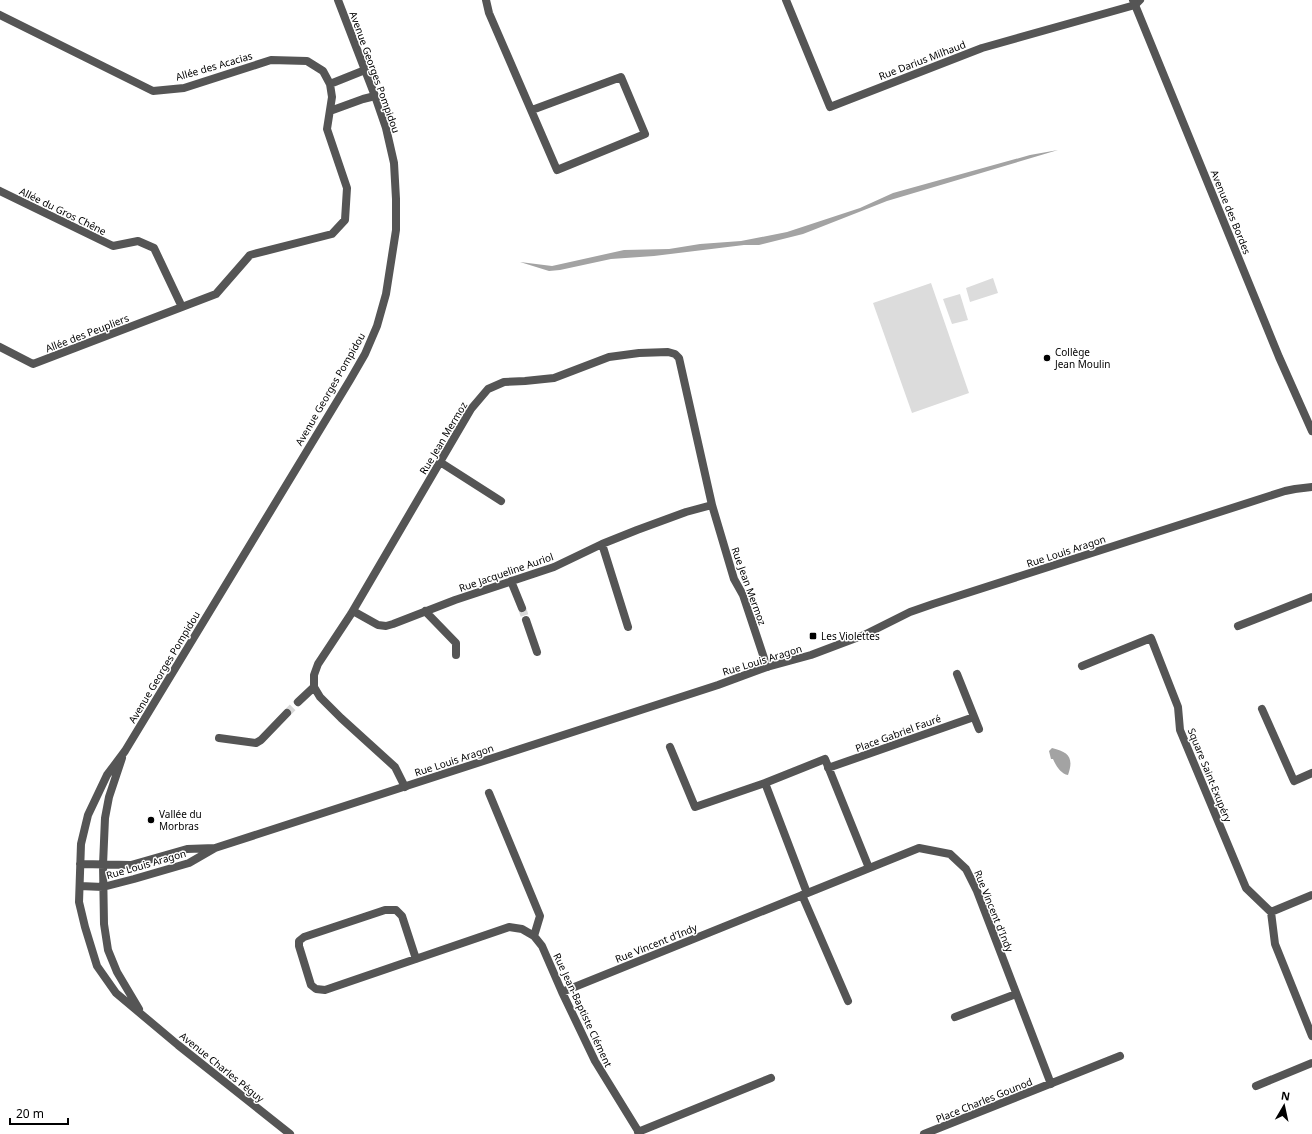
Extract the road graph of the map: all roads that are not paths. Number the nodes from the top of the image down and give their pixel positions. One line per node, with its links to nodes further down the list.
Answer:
1 (338, 0): 6 (street, Avenue Georges Pompidou)
2 (486, 0): 9 (street)
3 (786, 0): 4 (street, Rue Darius Milhaud)
4 (1136, 2): 14 (street, Avenue des Bordes)
5 (0, 15): 7 (street, Allée des Acacias)
6 (364, 70): 7 (street); 8 (street, Avenue Georges Pompidou)
7 (330, 84): 10 (street)
8 (375, 96): 10 (street); 41 (street, Avenue Georges Pompidou)
9 (532, 110): 9 (street)
10 (330, 111): 12 (street)
11 (0, 191): 12 (street, Allée du Gros Chêne)
12 (182, 307): 13 (street, Allée des Peupliers)
13 (0, 347)
14 (1312, 431)
15 (440, 462): 17 (street); 18 (street, Rue Jean Mermoz); 23 (street, Rue Jean Mermoz)
16 (1312, 487): 31 (street, Rue Louis Aragon)
17 (501, 500)
18 (712, 505): 19 (street, Rue Jacqueline Auriol); 31 (street, Rue Jean Mermoz)
19 (602, 544): 20 (street, Rue Jacqueline Auriol); 27 (street)
20 (511, 581): 22 (street); 24 (street, Rue Jacqueline Auriol)
21 (1312, 597): 26 (street)
22 (522, 608)
23 (353, 611): 24 (street, Rue Jacqueline Auriol); 33 (street, Rue Jean Mermoz)
24 (425, 611): 29 (street)
25 (526, 620): 28 (street)
26 (1238, 626)
27 (628, 627)
28 (537, 652)
29 (456, 655)
30 (1082, 666): 55 (street, Square Saint-Exupéry)
31 (767, 667): 45 (street, Rue Louis Aragon)
32 (957, 674): 37 (street)
33 (314, 687): 34 (street); 45 (street)
34 (298, 702)
35 (1262, 708): 43 (street)
36 (287, 713): 39 (street)
37 (974, 717): 38 (street); 42 (street, Place Gabriel Fauré)
38 (979, 729)
39 (219, 738)
40 (670, 747): 44 (street)
41 (125, 751): 48 (street, Avenue Georges Pompidou); 49 (street, Avenue Georges Pompidou)
42 (828, 768): 44 (street); 50 (street)
43 (1312, 773)
44 (765, 783): 53 (street)
45 (405, 787): 47 (street, Rue Louis Aragon)
46 (489, 793): 56 (street)
47 (215, 848): 49 (street, Rue Louis Aragon); 52 (street, Rue Louis Aragon)
48 (80, 864): 49 (street, Rue Louis Aragon); 51 (street, Avenue Charles Péguy)
49 (103, 865): 52 (street, Avenue Charles Péguy)
50 (869, 868): 53 (street, Rue Vincent d'Indy); 59 (street, Rue Vincent d'Indy)
51 (80, 886): 52 (street, Rue Louis Aragon); 61 (street, Avenue Charles Péguy)
52 (103, 887): 61 (street, Avenue Charles Péguy)
53 (804, 894): 58 (street, Rue Vincent d'Indy); 60 (street)
54 (1312, 895): 55 (street)
55 (1271, 912): 63 (street)
56 (534, 936): 57 (street); 58 (street, Rue Jean-Baptiste Clément)
57 (416, 959): 57 (street)
58 (562, 992): 69 (street, Rue Jean-Baptiste Clément)
59 (1016, 994): 62 (street); 67 (street)
60 (848, 1001)
61 (142, 1014): 70 (street, Avenue Charles Péguy)
62 (955, 1017)
63 (1312, 1036)
64 (1120, 1056): 67 (street, Place Charles Gounod)
65 (1312, 1063): 68 (street)
66 (771, 1078): 69 (street)
67 (1051, 1084): 71 (street, Place Charles Gounod)
68 (1256, 1086)
69 (639, 1133)
70 (290, 1134)
71 (924, 1134)

